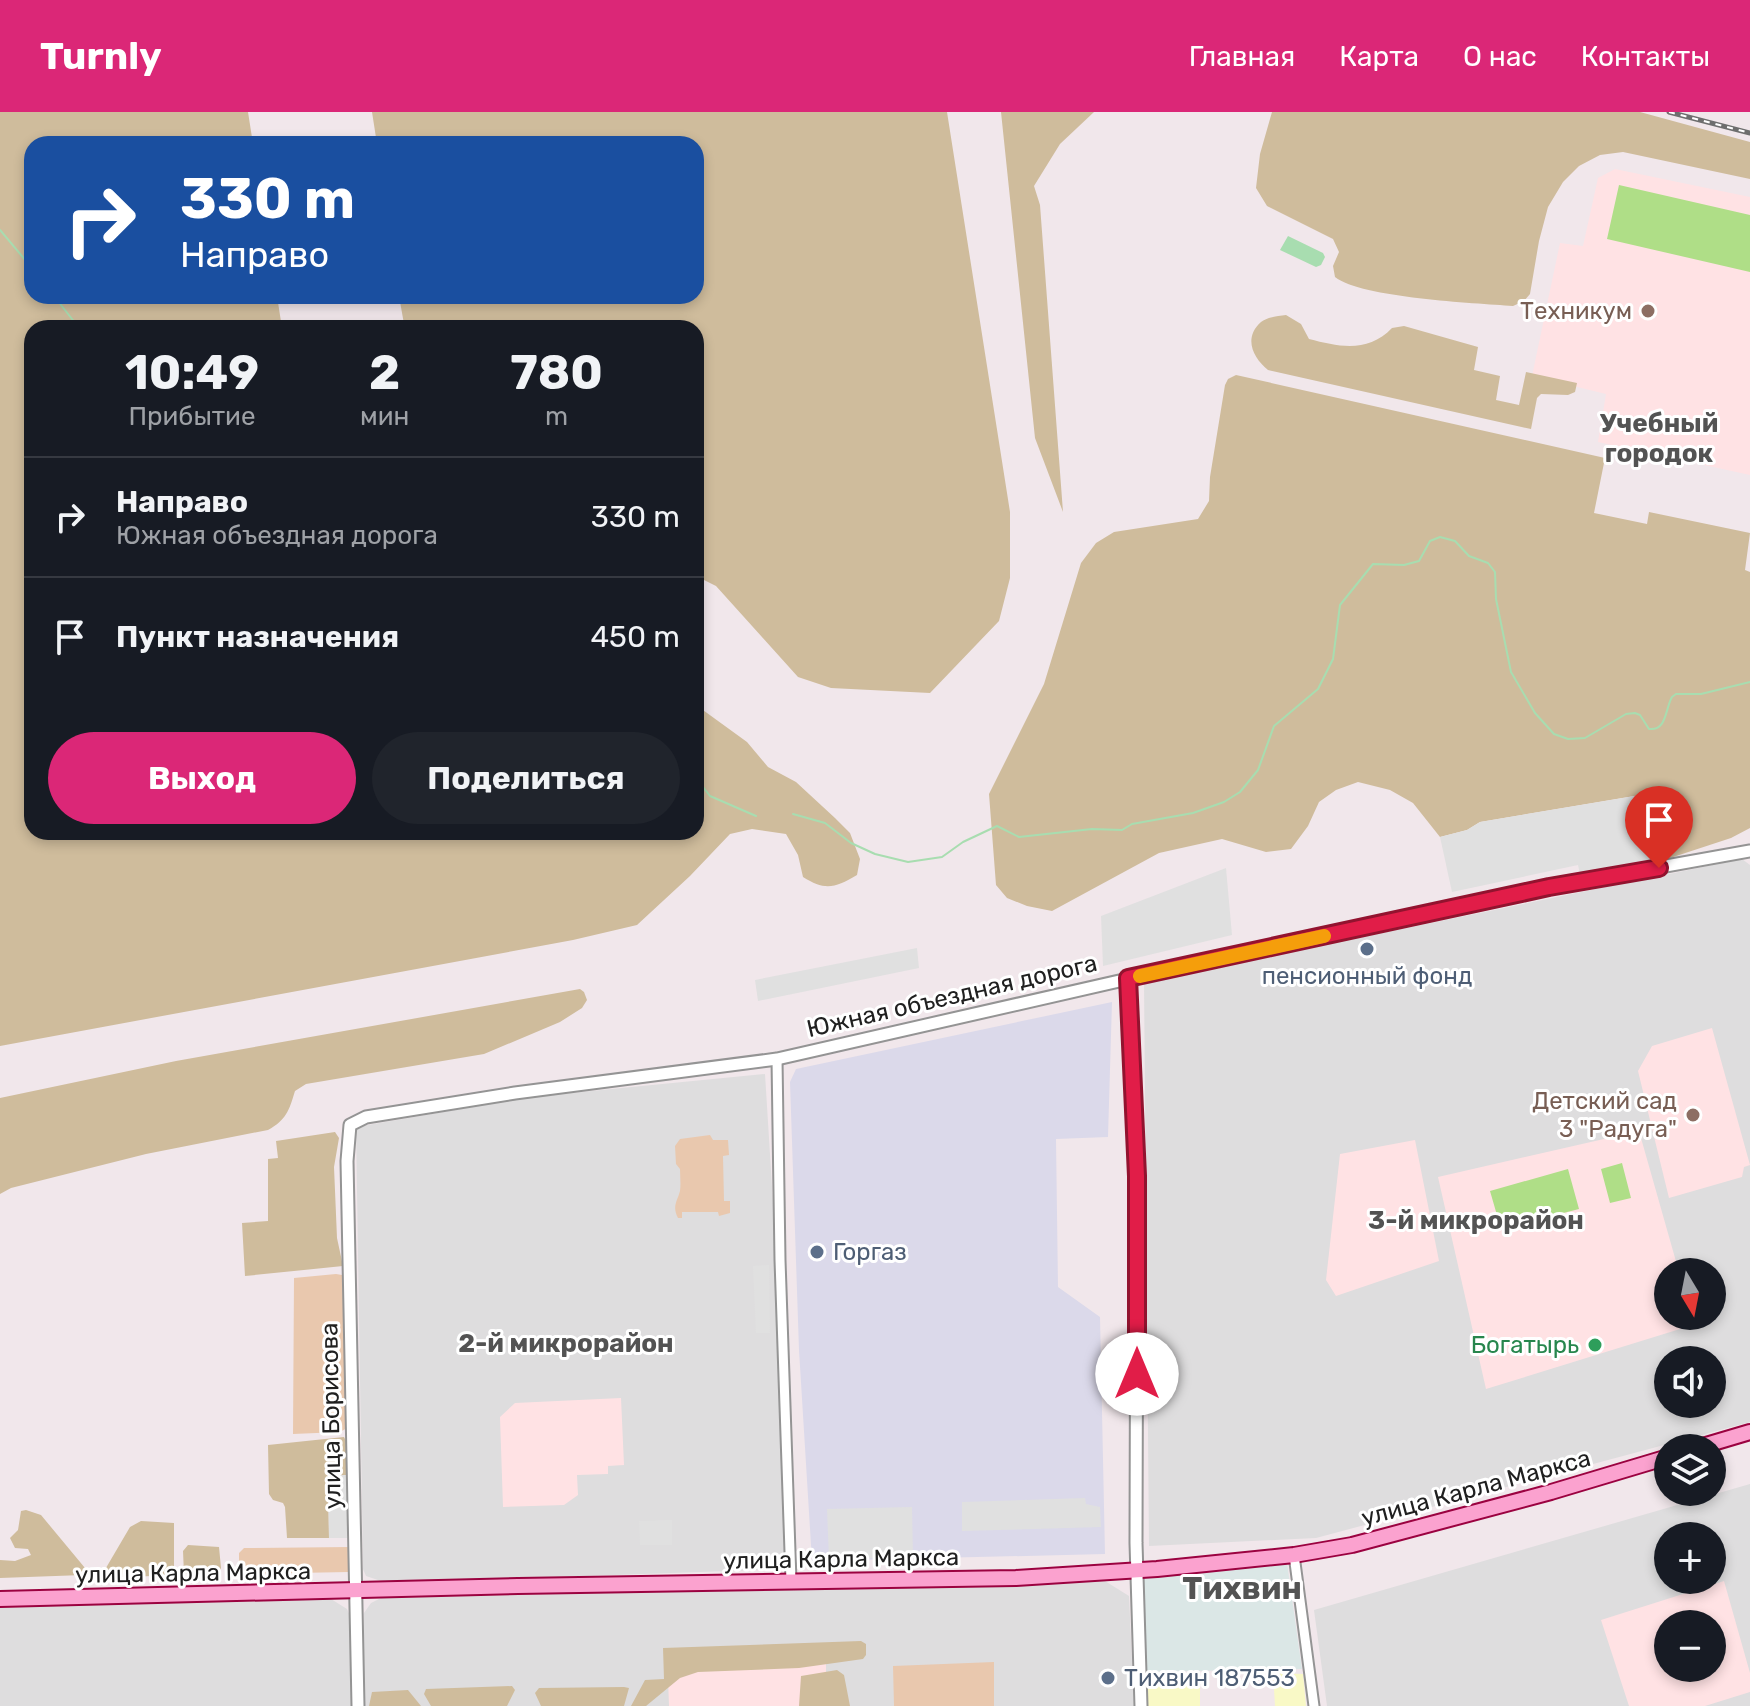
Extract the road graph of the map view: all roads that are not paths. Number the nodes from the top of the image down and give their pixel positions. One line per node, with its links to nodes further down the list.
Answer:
1 (1750, 851): 2 (street, Южная объездная дорога)
2 (1128, 978): 3 (street, Южная объездная дорога); 9 (street)
3 (777, 1059): 4 (street, Южная объездная дорога); 10 (street)
4 (350, 1125): 11 (street, улица Борисова)
5 (1750, 1432): 6 (main road)
6 (1726, 1439)
7 (1654, 1461): 8 (main road, улица Карла Маркса)
8 (1294, 1555): 9 (main road, улица Карла Маркса); 15 (street)
9 (1137, 1570): 10 (main road, улица Карла Маркса); 14 (street)
10 (791, 1581): 11 (main road, улица Карла Маркса)
11 (356, 1591): 12 (main road, улица Карла Маркса); 13 (street, улица Борисова)
12 (0, 1599)
13 (358, 1706)
14 (1141, 1706)
15 (1314, 1706)

